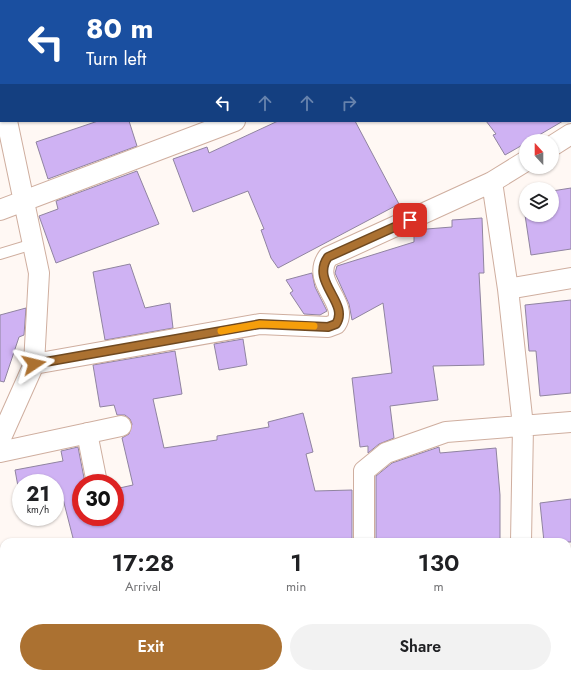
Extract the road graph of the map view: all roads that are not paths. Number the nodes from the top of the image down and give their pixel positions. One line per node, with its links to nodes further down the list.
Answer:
1 (232, 122): 7 (street)
2 (6, 131): 7 (street)
3 (571, 134): 4 (street)
4 (559, 142)
5 (519, 165): 6 (street)
6 (492, 182): 12 (street); 13 (street)
7 (24, 202): 8 (street); 9 (street)
8 (0, 210)
9 (33, 244): 10 (lane); 13 (street)
10 (0, 254)
11 (571, 278): 12 (street)
12 (508, 289): 16 (street)
13 (34, 364): 18 (street)
14 (571, 422): 16 (street)
15 (121, 426): 17 (street)
16 (523, 426): 21 (street); 22 (street)
17 (87, 433): 19 (street); 20 (street)
18 (0, 440)
19 (0, 452)
20 (95, 474)
21 (364, 538)
22 (521, 538)

